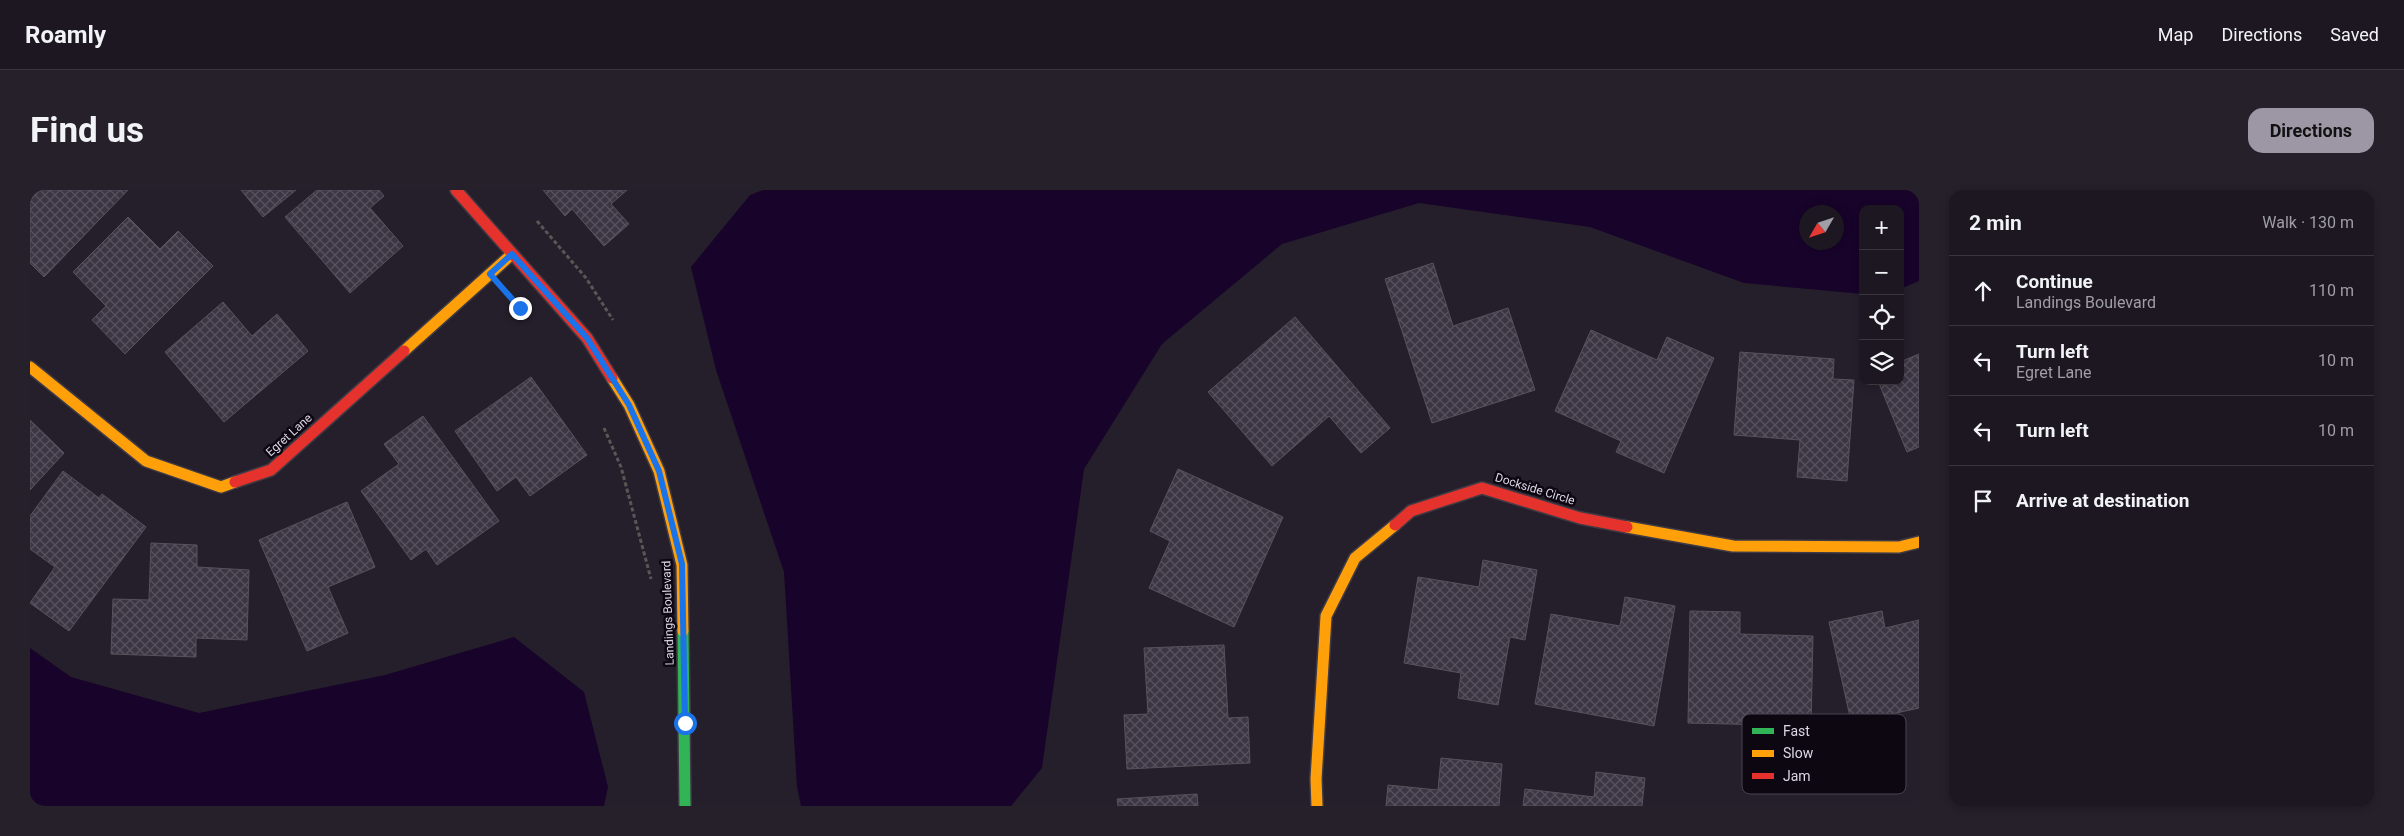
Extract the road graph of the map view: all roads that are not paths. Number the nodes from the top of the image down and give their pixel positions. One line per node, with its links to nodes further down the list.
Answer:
1 (456, 190): 2 (street, Landings Boulevard)
2 (512, 254): 3 (street, Egret Lane); 5 (street, Landings Boulevard)
3 (30, 367)
4 (1919, 542): 6 (street, Dockside Circle)
5 (685, 806)
6 (1317, 806)

